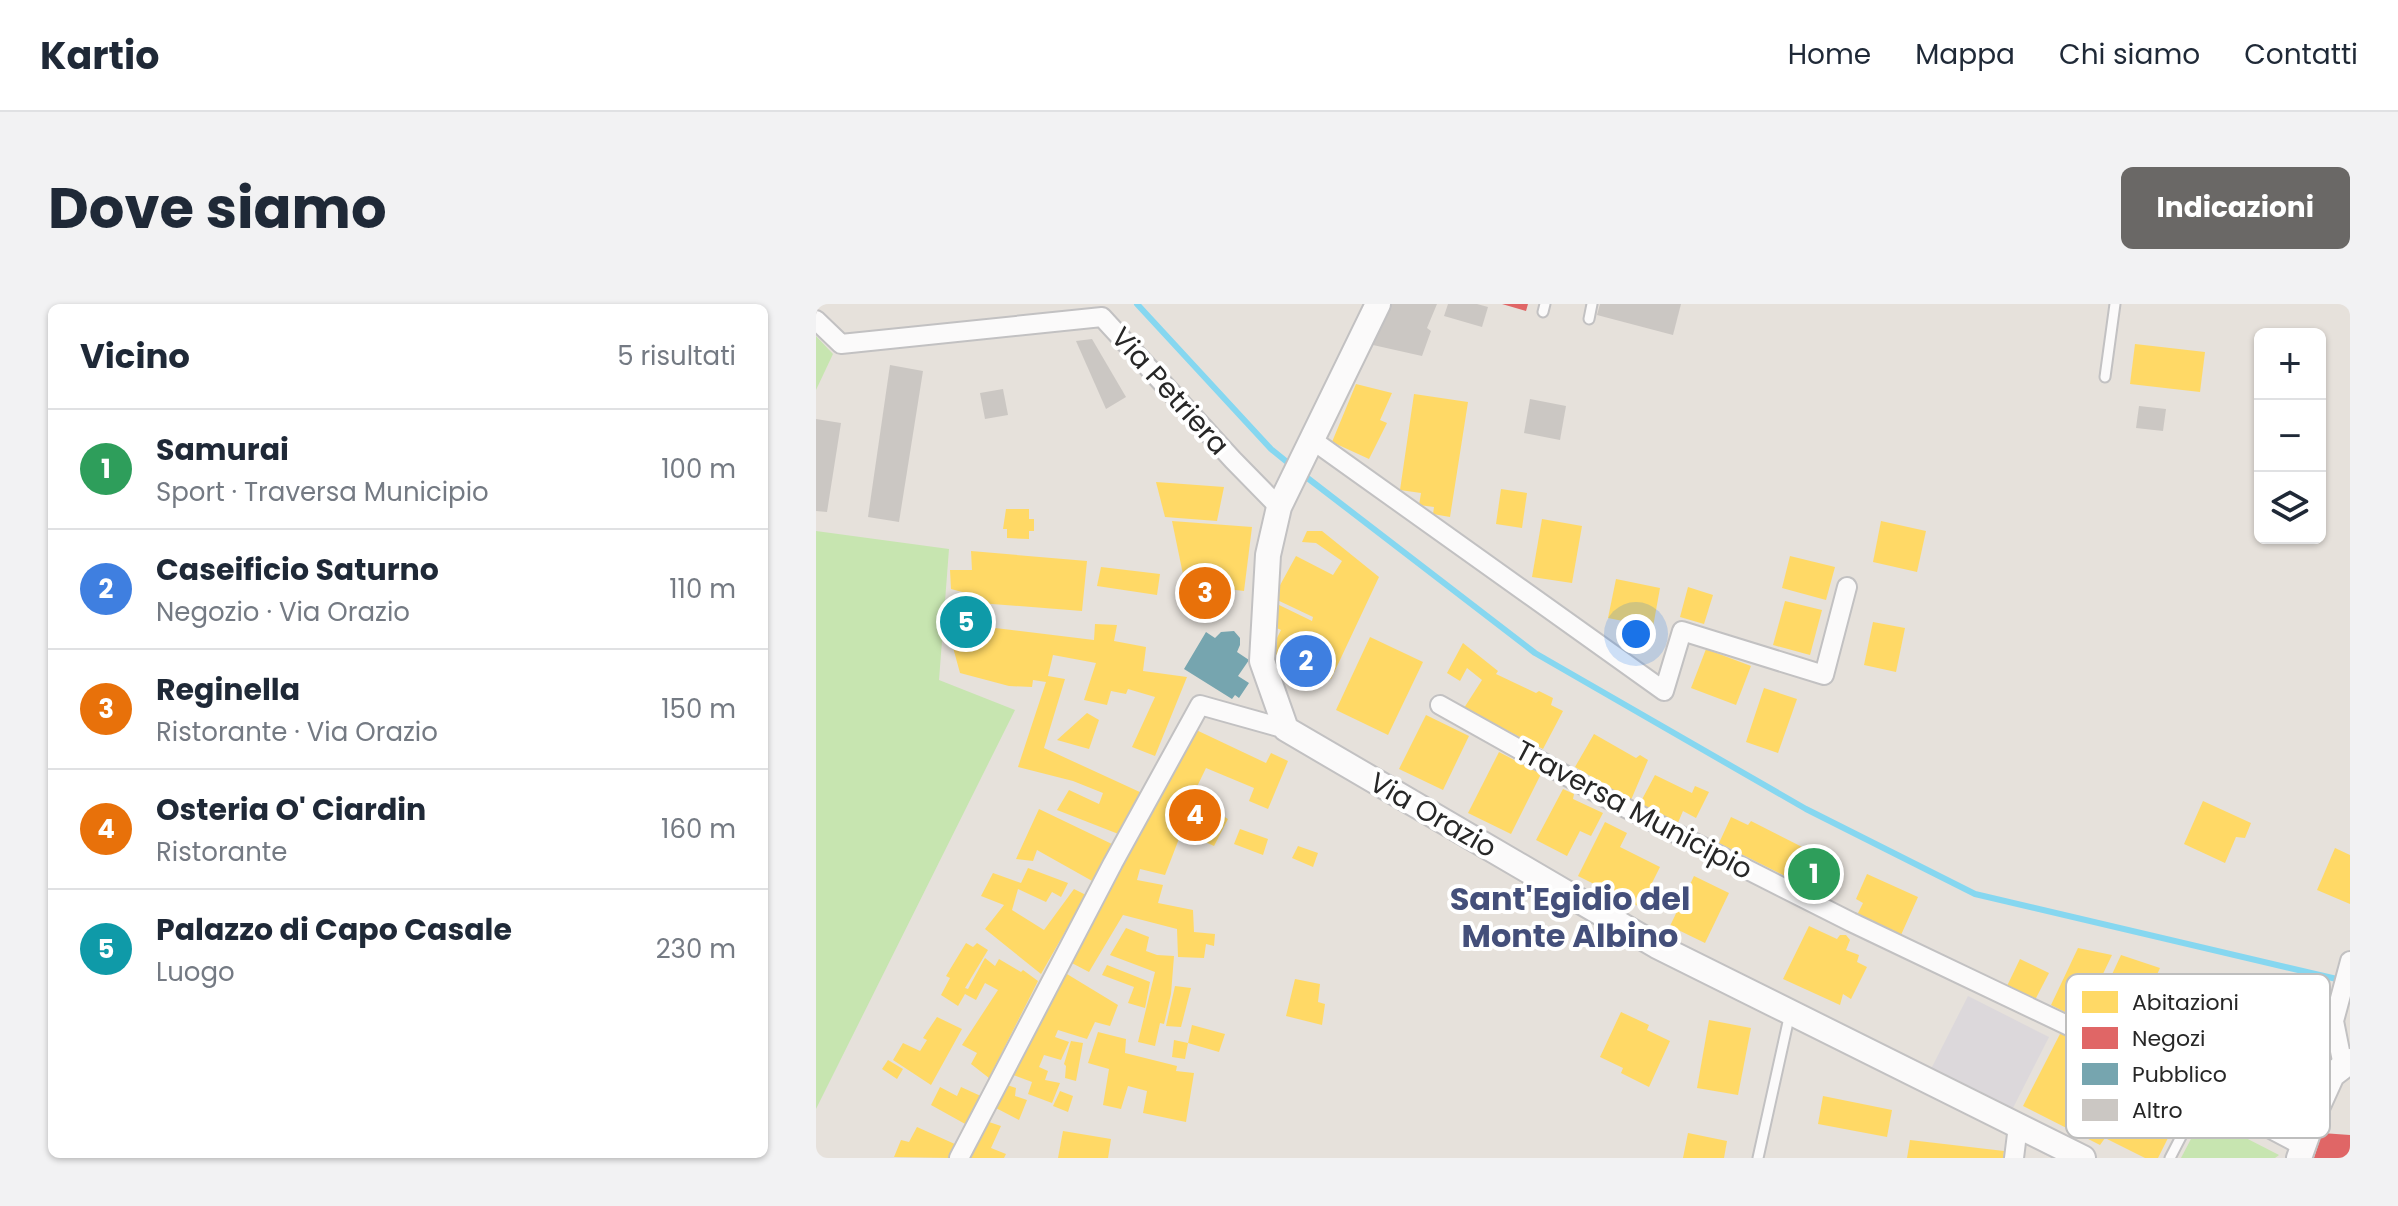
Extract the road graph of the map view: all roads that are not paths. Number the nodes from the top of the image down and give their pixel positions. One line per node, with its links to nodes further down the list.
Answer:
1 (1378, 304): 7 (street)
2 (1592, 304): 4 (lane)
3 (2115, 304): 6 (lane)
4 (1589, 319)
5 (816, 320): 8 (street, Via Petriera)
6 (2105, 377)
7 (1311, 439): 8 (street); 9 (street)
8 (1279, 507): 11 (street)
9 (1847, 587)
10 (1440, 705): 14 (street, Traversa Municipio)
11 (1286, 729): 13 (street, Via Orazio); 21 (street)
12 (2350, 961): 15 (street)
13 (1790, 1012): 17 (street, Via Orazio); 22 (lane)
14 (2066, 1025)
15 (2347, 1064): 16 (street)
16 (2330, 1079)
17 (2018, 1126): 23 (street); 24 (street, Via Orazio)
18 (2180, 1138): 25 (lane)
19 (2277, 1138): 20 (street, Traversa Municipio)
20 (2301, 1152)
21 (959, 1158)
22 (1758, 1158)
23 (2014, 1158)
24 (2083, 1158)
25 (2170, 1158)

